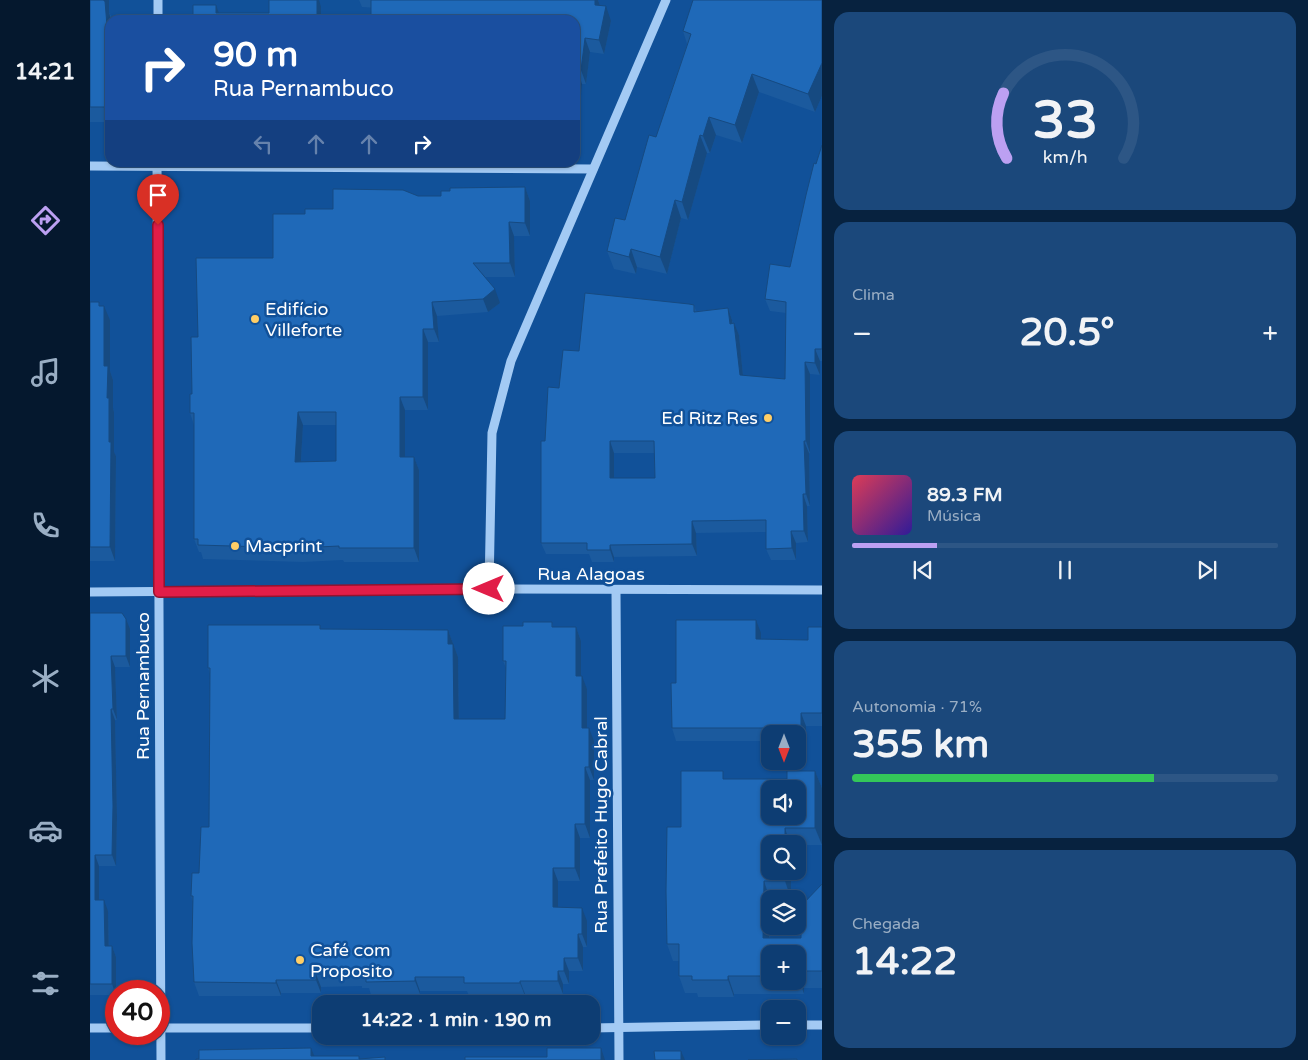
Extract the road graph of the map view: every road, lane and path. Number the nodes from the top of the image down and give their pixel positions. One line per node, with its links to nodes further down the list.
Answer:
1 (158, 0): 3 (street)
2 (666, 0): 8 (street)
3 (158, 15)
4 (90, 166): 5 (street)
5 (105, 166)
6 (157, 167): 13 (street, Rua Pernambuco)
7 (419, 167): 8 (street)
8 (593, 169): 9 (street)
9 (489, 589): 11 (street, Rua Alagoas); 13 (street, Rua Alagoas)
10 (822, 590): 11 (street, Rua Alagoas)
11 (616, 591): 23 (street, Rua Prefeito Hugo Cabral)
12 (90, 592): 13 (street, Rua Alagoas)
13 (159, 592): 14 (street, Rua Pernambuco)
14 (160, 980)
15 (806, 1025): 16 (street)
16 (822, 1025)
17 (761, 1026): 23 (street)
18 (90, 1028): 19 (street)
19 (105, 1028)
20 (170, 1028): 21 (street)
21 (312, 1028)
22 (600, 1028): 23 (street)
23 (619, 1028): 26 (street, Rua Prefeito Hugo Cabral)
24 (161, 1045): 25 (street, Rua Pernambuco)
25 (161, 1060)
26 (619, 1060)

